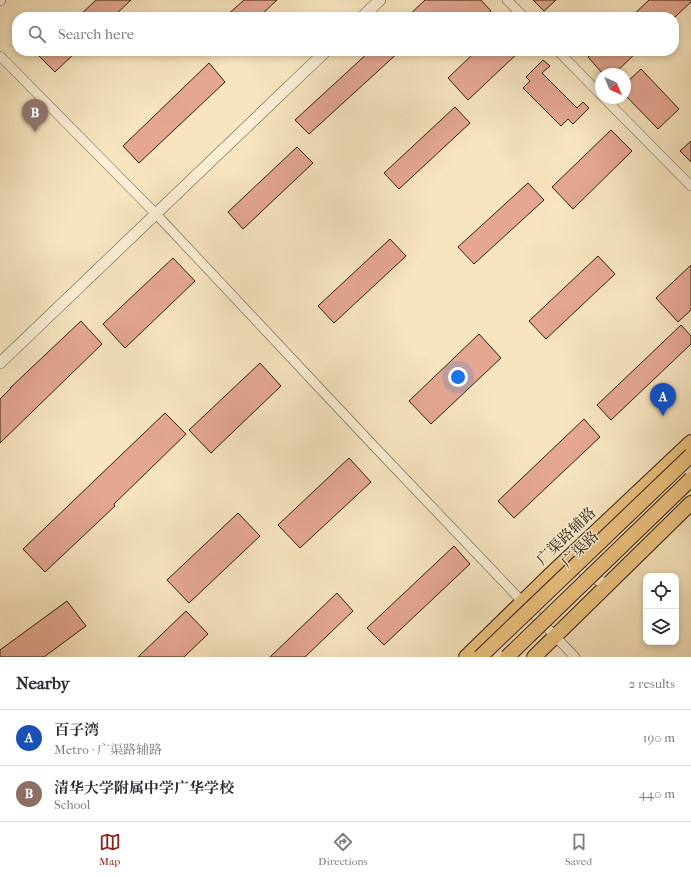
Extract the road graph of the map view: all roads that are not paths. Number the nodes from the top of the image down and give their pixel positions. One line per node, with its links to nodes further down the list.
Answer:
1 (380, 0): 3 (street)
2 (507, 0): 4 (street)
3 (367, 12)
4 (519, 12)
5 (0, 56): 11 (street)
6 (321, 56): 11 (street)
7 (563, 56): 8 (street)
8 (595, 89)
9 (610, 104): 10 (street)
10 (691, 186)
11 (156, 214): 12 (street); 21 (street)
12 (0, 363)
13 (691, 442): 19 (main road, 广渠路辅路)
14 (691, 455): 23 (main road, bridge)
15 (691, 466): 24 (main road, 广渠路)
16 (691, 479): 25 (main road, 广渠路, bridge)
17 (691, 491): 26 (main road)
18 (691, 503): 20 (main road)
19 (578, 548): 20 (street); 21 (main road, 广渠路辅路)
20 (609, 583): 22 (main road)
21 (522, 602): 22 (street); 23 (main road, 广渠路辅路)
22 (555, 636): 27 (main road); 28 (street)
23 (471, 656): 24 (street)
24 (494, 657)
25 (507, 657)
26 (521, 657)
27 (534, 657)
28 (575, 657)

